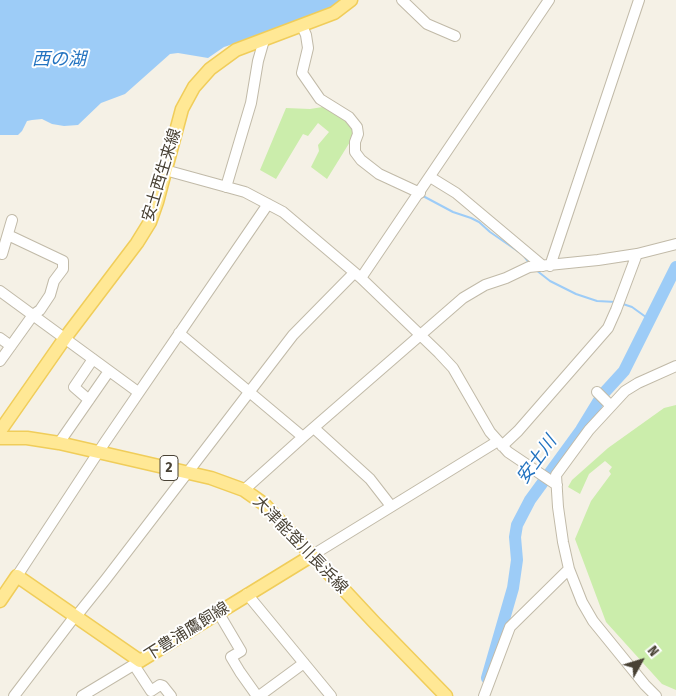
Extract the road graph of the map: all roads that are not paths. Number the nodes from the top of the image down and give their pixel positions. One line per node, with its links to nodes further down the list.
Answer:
1 (351, 0): 5 (main road, 安土西生来線)
2 (402, 0): 6 (street)
3 (549, 0): 9 (street)
4 (638, 0): 18 (street)
5 (302, 26): 7 (main road, 安土西生来線); 11 (street)
6 (455, 36)
7 (264, 40): 8 (main road, 安土西生来線); 10 (street)
8 (165, 170): 10 (street); 25 (main road, 安土西生来線)
9 (430, 177): 11 (street); 18 (street)
10 (226, 187): 12 (street)
11 (420, 193): 19 (street)
12 (268, 204): 19 (street); 22 (street)
13 (12, 220): 14 (street)
14 (8, 235): 16 (street); 21 (street)
15 (676, 244): 17 (street)
16 (2, 254)
17 (637, 254): 18 (street); 41 (street)
18 (540, 266): 23 (street)
19 (358, 275): 23 (street); 32 (street)
20 (0, 290): 21 (street)
21 (33, 315): 25 (street); 26 (street)
22 (179, 334): 31 (street); 32 (street)
23 (421, 335): 36 (street); 41 (street)
24 (0, 338): 26 (street)
25 (65, 338): 27 (street); 37 (main road, 安土西生来線)
26 (11, 346): 28 (street)
27 (93, 359): 30 (street); 34 (street)
28 (0, 361)
29 (676, 366): 35 (street)
30 (109, 371): 31 (street); 34 (street)
31 (138, 392): 42 (street)
32 (249, 392): 38 (street); 43 (street)
33 (597, 392): 35 (street)
34 (89, 400): 40 (street)
35 (608, 403): 44 (street)
36 (315, 429): 38 (street); 46 (street)
37 (0, 431)
38 (303, 437): 45 (street)
39 (0, 438): 40 (main road, 大津能登川長浜線 / 2)
40 (59, 443): 42 (main road, 大津能登川長浜線 / 2)
41 (500, 444): 44 (street); 46 (street)
42 (98, 451): 43 (main road, 大津能登川長浜線 / 2); 49 (street)
43 (188, 472): 45 (main road, 大津能登川長浜線 / 2); 53 (street)
44 (554, 484): 48 (street)
45 (244, 490): 47 (main road, 大津能登川長浜線 / 2)
46 (391, 506): 47 (street)
47 (311, 556): 50 (main road, 下豊浦鷹飼線); 61 (main road, 大津能登川長浜線 / 2)
48 (569, 569): 62 (street); 63 (street)
49 (17, 576): 51 (main road); 53 (main road, 下豊浦鷹飼線)
50 (247, 594): 52 (main road, 下豊浦鷹飼線); 55 (street)
51 (0, 601)
52 (218, 612): 54 (main road, 下豊浦鷹飼線); 59 (street)
53 (75, 616): 54 (main road, 下豊浦鷹飼線); 56 (street)
54 (137, 663): 57 (street); 58 (street)
55 (304, 663): 59 (street); 60 (street)
56 (14, 696)
57 (82, 696)
58 (171, 696)
59 (258, 696)
60 (330, 696)
61 (446, 696)
62 (484, 696)
63 (656, 696)

